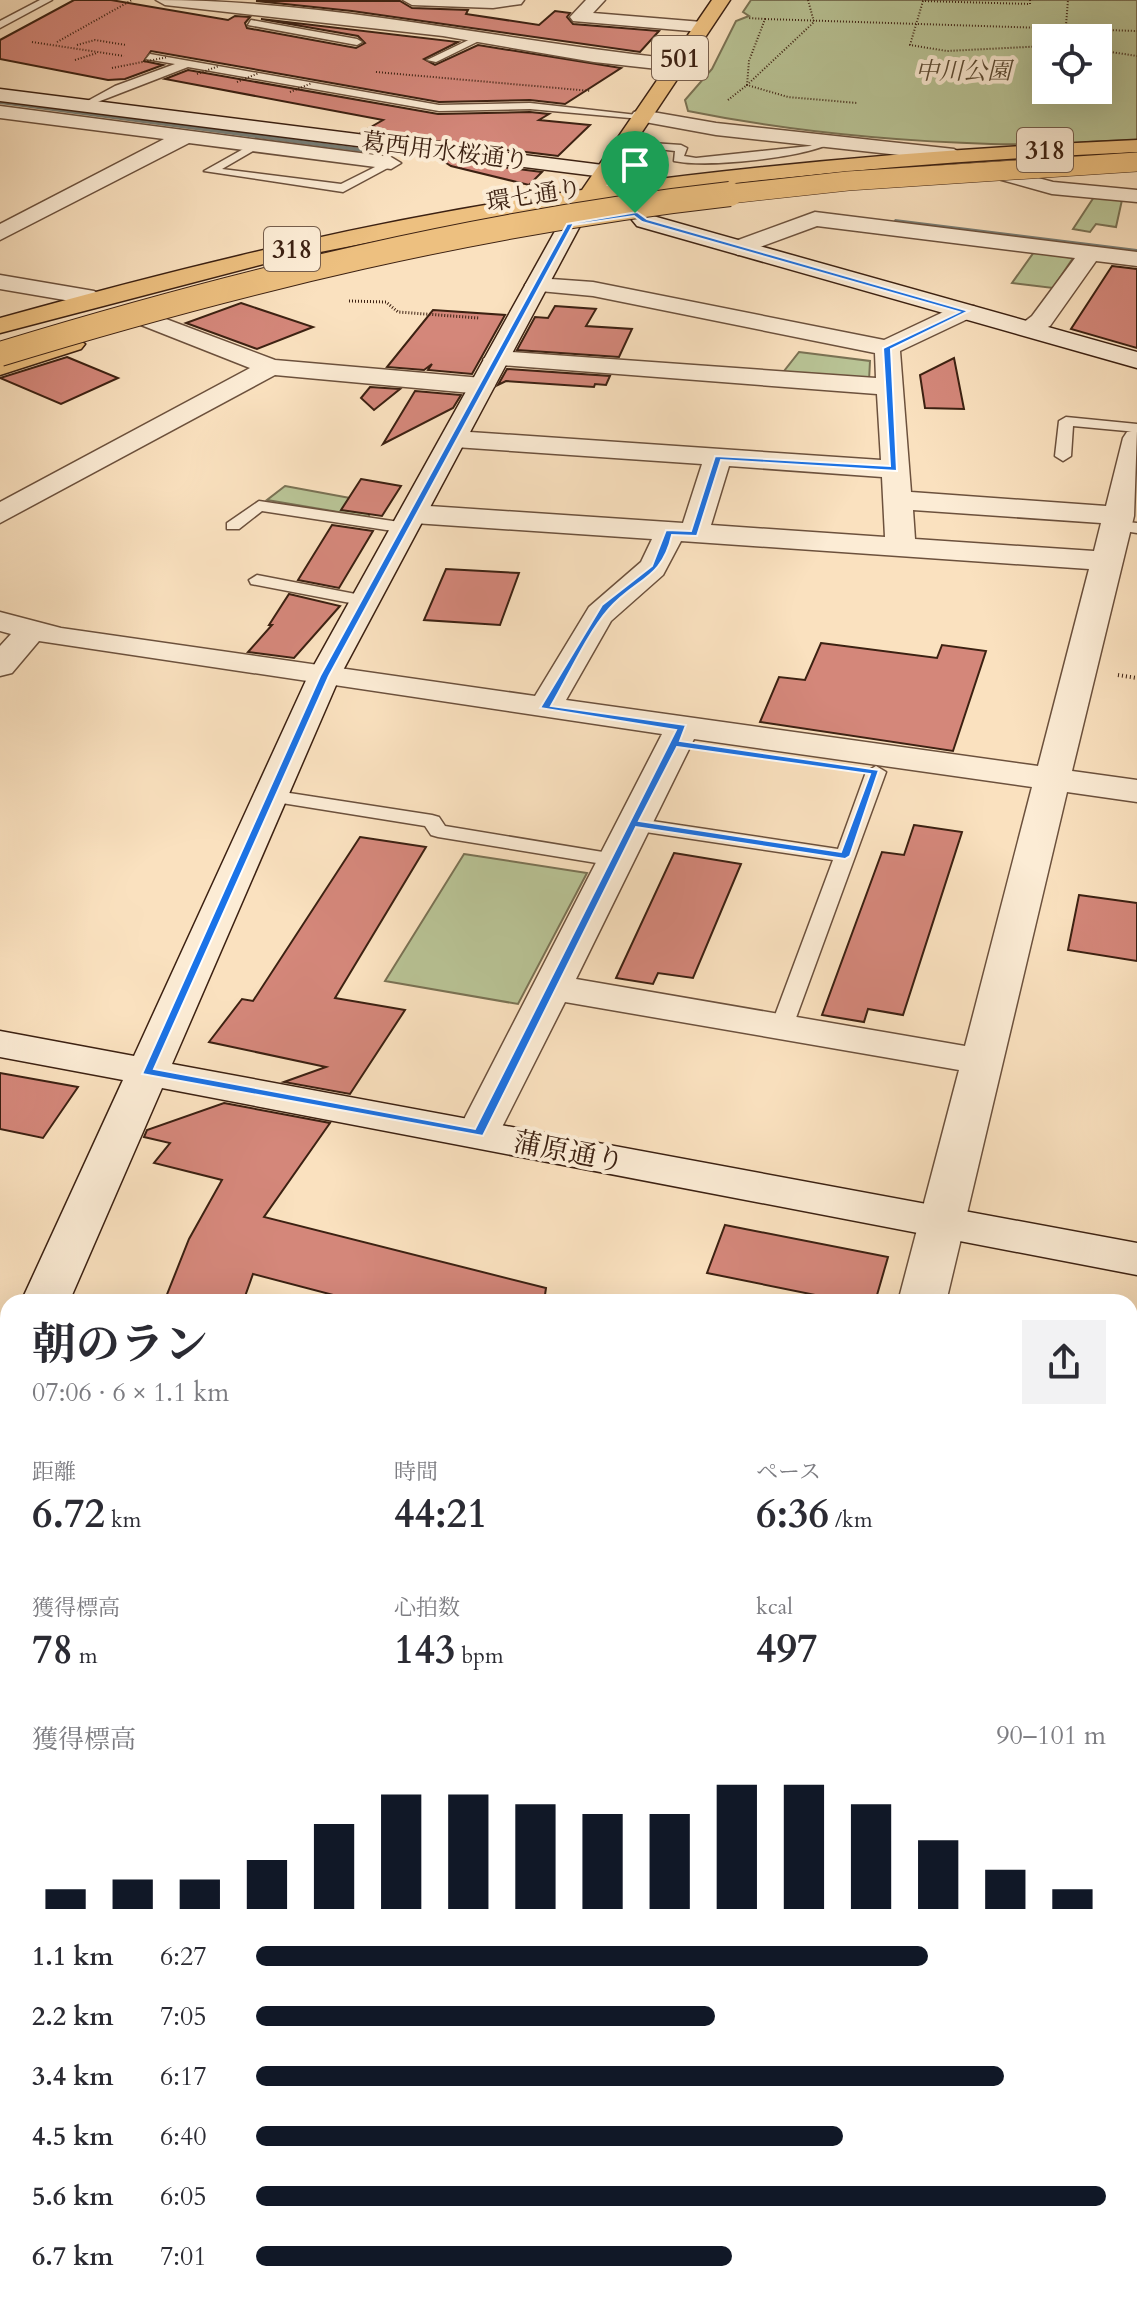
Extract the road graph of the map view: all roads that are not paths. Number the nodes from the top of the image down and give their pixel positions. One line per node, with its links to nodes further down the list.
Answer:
1 (47, 0): 13 (lane)
2 (165, 0): 10 (street)
3 (412, 0): 7 (street)
4 (515, 0): 7 (street)
5 (596, 0): 14 (street)
6 (719, 2): 8 (street); 14 (main road, 501)
7 (484, 3): 11 (street)
8 (692, 3)
9 (308, 9): 10 (street); 11 (street); 16 (street)
10 (279, 13): 12 (lane)
11 (469, 17): 16 (street)
12 (251, 23): 15 (lane); 18 (lane)
13 (0, 25)
14 (702, 27): 22 (main road, 501)
15 (238, 28)
16 (443, 31): 17 (street)
17 (484, 36): 20 (lane); 22 (street)
18 (357, 42)
19 (150, 57): 21 (lane)
20 (432, 60)
21 (189, 64): 24 (lane); 25 (lane)
22 (676, 65): 25 (main road, 501)
23 (1, 100): 24 (street, 葛西用水桜通り); 26 (street)
24 (86, 106): 37 (street, 葛西用水桜通り)
25 (641, 116): 27 (street); 28 (main road, 501)
26 (184, 137): 29 (street); 45 (street)
27 (830, 140): 32 (street); 36 (lane)
28 (622, 144): 36 (lane); 37 (main road, 501)
29 (254, 146): 34 (street); 34 (lane)
30 (1137, 146): 32 (main road, 318)
31 (1137, 154): 57 (main road, 環七通り / 318)
32 (954, 155): 36 (main road, 318)
33 (1137, 162): 59 (main road, 環七通り / 318, bridge)
34 (391, 163)
35 (1137, 169): 38 (main road, 318)
36 (696, 170): 37 (main road); 39 (main road, 318)
37 (603, 171): 39 (street); 40 (main road, 501)
38 (1005, 175): 41 (main road, 318); 42 (street)
39 (617, 190): 40 (main road, 318); 43 (street)
40 (588, 194): 44 (main road, 501); 52 (main road, 318)
41 (787, 194): 43 (main road, 318); 46 (street)
42 (1137, 196)
43 (635, 213): 44 (main road, 318); 47 (street)
44 (570, 224): 51 (street); 54 (main road, 318)
45 (0, 233)
46 (1137, 242)
47 (738, 248): 48 (street); 53 (street)
48 (1090, 253): 49 (street); 56 (street)
49 (1137, 259)
50 (0, 282): 52 (street)
51 (537, 285): 58 (street); 63 (street)
52 (94, 298): 55 (main road, 318)
53 (965, 311): 56 (street); 58 (street)
54 (150, 320): 61 (main road, 318); 62 (street)
55 (0, 326)
56 (1027, 329): 60 (street)
57 (0, 340)
58 (887, 348): 64 (street)
59 (0, 354)
60 (1137, 360)
61 (0, 367)
62 (271, 367): 63 (street); 72 (street)
63 (489, 372): 64 (street); 67 (street)
64 (888, 387): 70 (street)
65 (1137, 428): 68 (lane)
66 (1137, 438): 76 (street)
67 (455, 439): 69 (street); 73 (street)
68 (1063, 456)
69 (718, 457): 70 (street); 75 (street)
70 (894, 469): 71 (street)
71 (896, 500): 76 (street); 77 (street)
72 (0, 514)
73 (410, 521): 74 (lane); 75 (street); 79 (street)
74 (233, 526)
75 (682, 533): 77 (street); 84 (street)
76 (1120, 533): 77 (street); 87 (street)
77 (901, 548)
78 (257, 580): 79 (lane)
79 (366, 601): 83 (street)
80 (0, 621): 81 (street)
81 (31, 631): 82 (street); 83 (street)
82 (0, 666)
83 (324, 676): 84 (street); 85 (street); 89 (street)
84 (545, 708): 85 (street)
85 (678, 735): 86 (street); 87 (street); 91 (street)
86 (876, 772): 87 (street); 92 (lane)
87 (1050, 788): 88 (street); 90 (street); 97 (street)
88 (1137, 791)
89 (270, 796): 93 (lane); 98 (street)
90 (1137, 810)
91 (632, 824): 92 (lane); 93 (street)
92 (845, 856): 95 (lane)
93 (615, 860): 94 (street)
94 (551, 987): 95 (street); 99 (street)
95 (782, 1026): 97 (street)
96 (0, 1044): 98 (street, 蒲原通り)
97 (980, 1061): 100 (street)
98 (147, 1071): 99 (street, 蒲原通り); 102 (street)
99 (479, 1133): 100 (street, 蒲原通り)
100 (941, 1223): 101 (street, 蒲原通り); 103 (street)
101 (1137, 1259)
102 (49, 1294)
103 (924, 1294)

